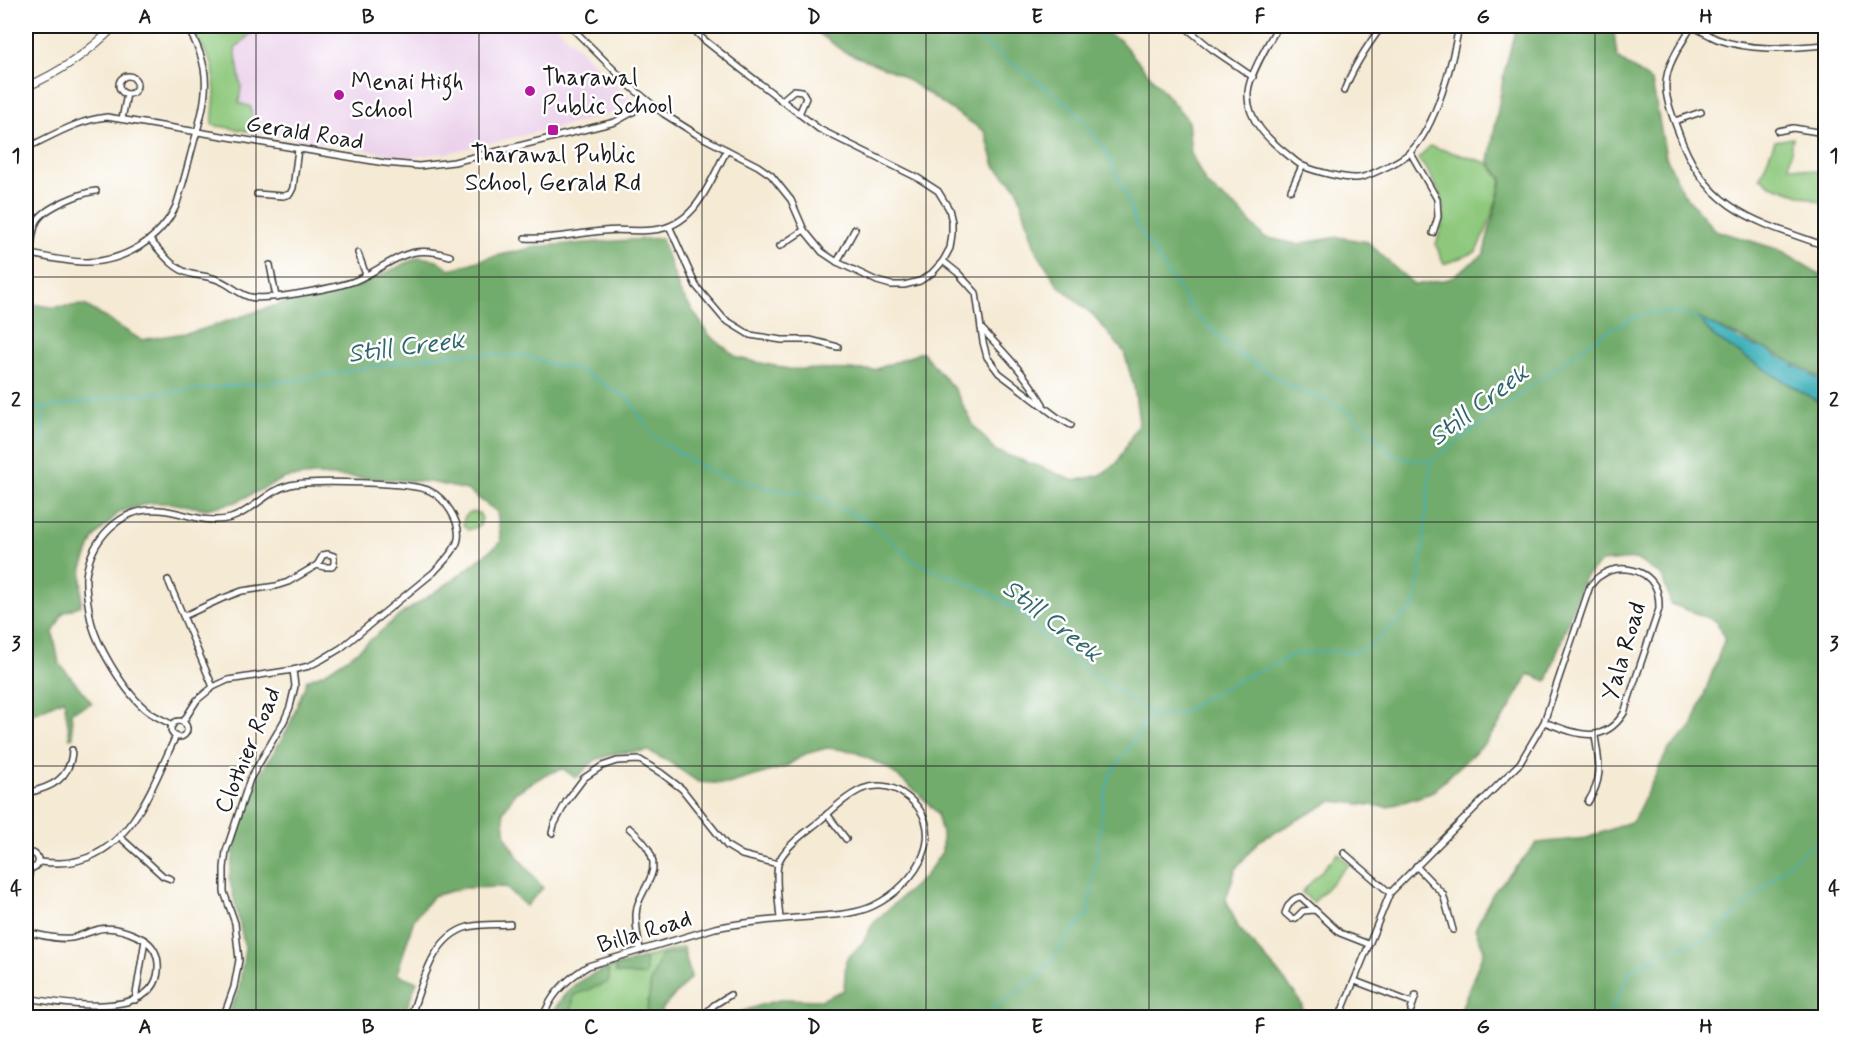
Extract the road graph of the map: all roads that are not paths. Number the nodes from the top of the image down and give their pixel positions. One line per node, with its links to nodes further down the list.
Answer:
1 (115, 26): 13 (street)
2 (186, 26): 24 (street)
3 (570, 26): 16 (street)
4 (690, 26): 17 (street)
5 (1184, 26): 12 (street)
6 (1278, 26): 12 (street)
7 (1382, 26): 14 (street)
8 (1431, 26): 10 (street)
9 (1692, 26): 11 (street); 21 (street)
10 (1459, 28): 28 (street)
11 (1826, 45)
12 (1253, 77): 29 (street)
13 (26, 87)
14 (1344, 91)
15 (127, 94): 20 (street)
16 (645, 99): 26 (street, Gerald Road); 27 (street)
17 (782, 101): 19 (street); 19 (street)
18 (1701, 112): 21 (street)
19 (799, 114): 44 (street)
20 (122, 120): 24 (street, Gerald Road); 25 (street, Gerald Road)
21 (1675, 121): 40 (street)
22 (1826, 128): 23 (street)
23 (1778, 131)
24 (197, 132): 26 (street, Gerald Road); 38 (street)
25 (26, 148)
26 (298, 149): 32 (street)
27 (727, 150): 33 (street); 35 (street)
28 (1410, 152): 29 (street); 36 (street)
29 (1302, 166): 30 (street)
30 (1291, 190)
31 (96, 191): 42 (street)
32 (257, 194)
33 (670, 228): 37 (street); 50 (street)
34 (855, 229): 45 (street)
35 (804, 230): 39 (street); 45 (street)
36 (1433, 233)
37 (525, 238)
38 (150, 240): 42 (street); 48 (street)
39 (780, 246)
40 (1826, 246)
41 (358, 253): 47 (street)
42 (28, 254)
43 (450, 256): 47 (street)
44 (943, 261): 45 (street); 49 (street)
45 (837, 262)
46 (270, 265): 48 (street)
47 (366, 275): 48 (street)
48 (276, 297)
49 (981, 328): 51 (street); 51 (street)
50 (838, 347)
51 (1045, 408): 52 (street)
52 (1071, 425)
53 (317, 565): 55 (street)
54 (168, 580): 55 (street)
55 (184, 616): 57 (street)
56 (293, 670): 57 (street); 60 (street); 95 (street, Clothier Road)
57 (213, 687): 58 (street)
58 (183, 722): 60 (street); 61 (street)
59 (1544, 722): 62 (street); 62 (street, Yala Road); 75 (street, Yala Road)
60 (173, 725): 61 (street)
61 (176, 736): 69 (street)
62 (1595, 736): 65 (street)
63 (72, 750): 64 (street)
64 (26, 793)
65 (1588, 802)
66 (827, 814): 70 (street); 74 (street, Billa Road); 81 (street, Billa Road)
67 (629, 828): 87 (street)
68 (552, 833): 74 (street)
69 (120, 837): 73 (street); 77 (street)
70 (846, 839)
71 (1344, 853): 78 (street)
72 (26, 856): 73 (street)
73 (39, 862): 76 (street)
74 (778, 864): 81 (street)
75 (1416, 866): 78 (street, Yala Road); 83 (street)
76 (28, 867): 79 (street)
77 (171, 879)
78 (1390, 893): 86 (street, Yala Road)
79 (26, 897)
80 (1314, 910): 80 (street); 86 (street)
81 (780, 919): 87 (street, Billa Road)
82 (510, 924): 96 (street)
83 (1453, 930)
84 (26, 932): 85 (street)
85 (145, 940): 92 (street); 92 (street)
86 (1368, 944): 88 (street, Yala Road)
87 (640, 950): 99 (street, Billa Road)
88 (1355, 981): 93 (street); 101 (street, Yala Road)
89 (730, 995): 100 (street)
90 (1416, 995): 93 (street)
91 (26, 998): 92 (street)
92 (135, 1000)
93 (1413, 1003): 94 (street)
94 (1411, 1010)
95 (223, 1017)
96 (410, 1017)
97 (485, 1017): 98 (street)
98 (494, 1017)
99 (543, 1017)
100 (701, 1017)
101 (1339, 1017)

